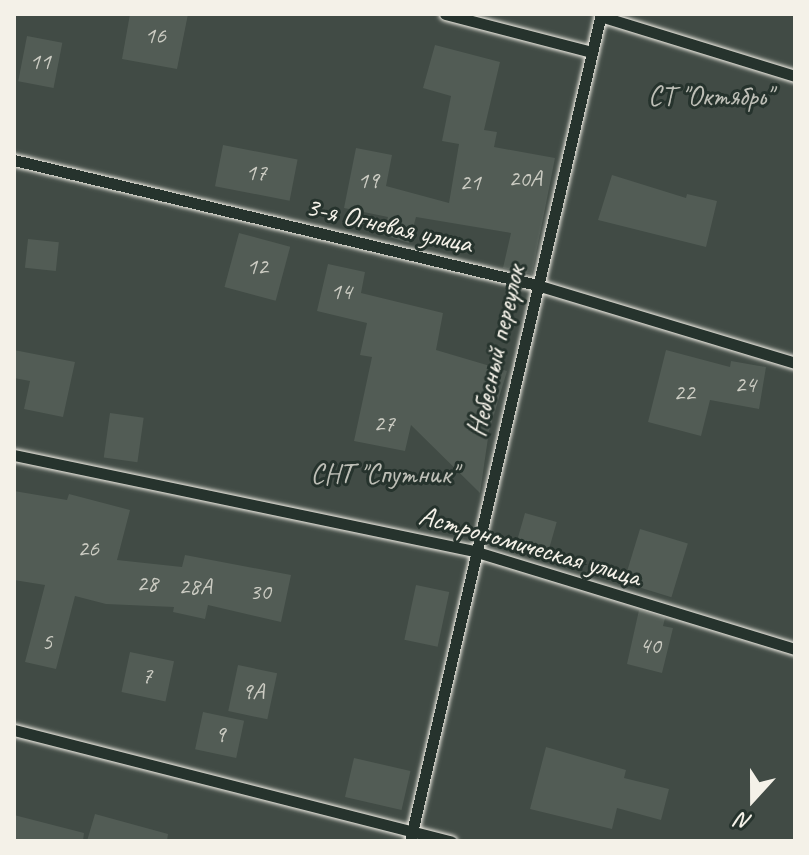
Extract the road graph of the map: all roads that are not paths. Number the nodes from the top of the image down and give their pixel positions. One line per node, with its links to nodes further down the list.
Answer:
1 (445, 14): 3 (lane)
2 (601, 15): 3 (lane, Небесный переулок); 4 (lane)
3 (592, 52): 6 (lane, Небесный переулок)
4 (795, 76)
5 (14, 160): 6 (lane, 3-я Огневая улица)
6 (537, 285): 7 (lane, 3-я Огневая улица); 9 (lane, Небесный переулок)
7 (795, 363)
8 (14, 455): 9 (lane, Астрономическая улица)
9 (474, 551): 10 (lane, Астрономическая улица); 12 (lane, Небесный переулок)
10 (795, 649)
11 (14, 730): 12 (lane)
12 (411, 835): 13 (lane)
13 (451, 841)

